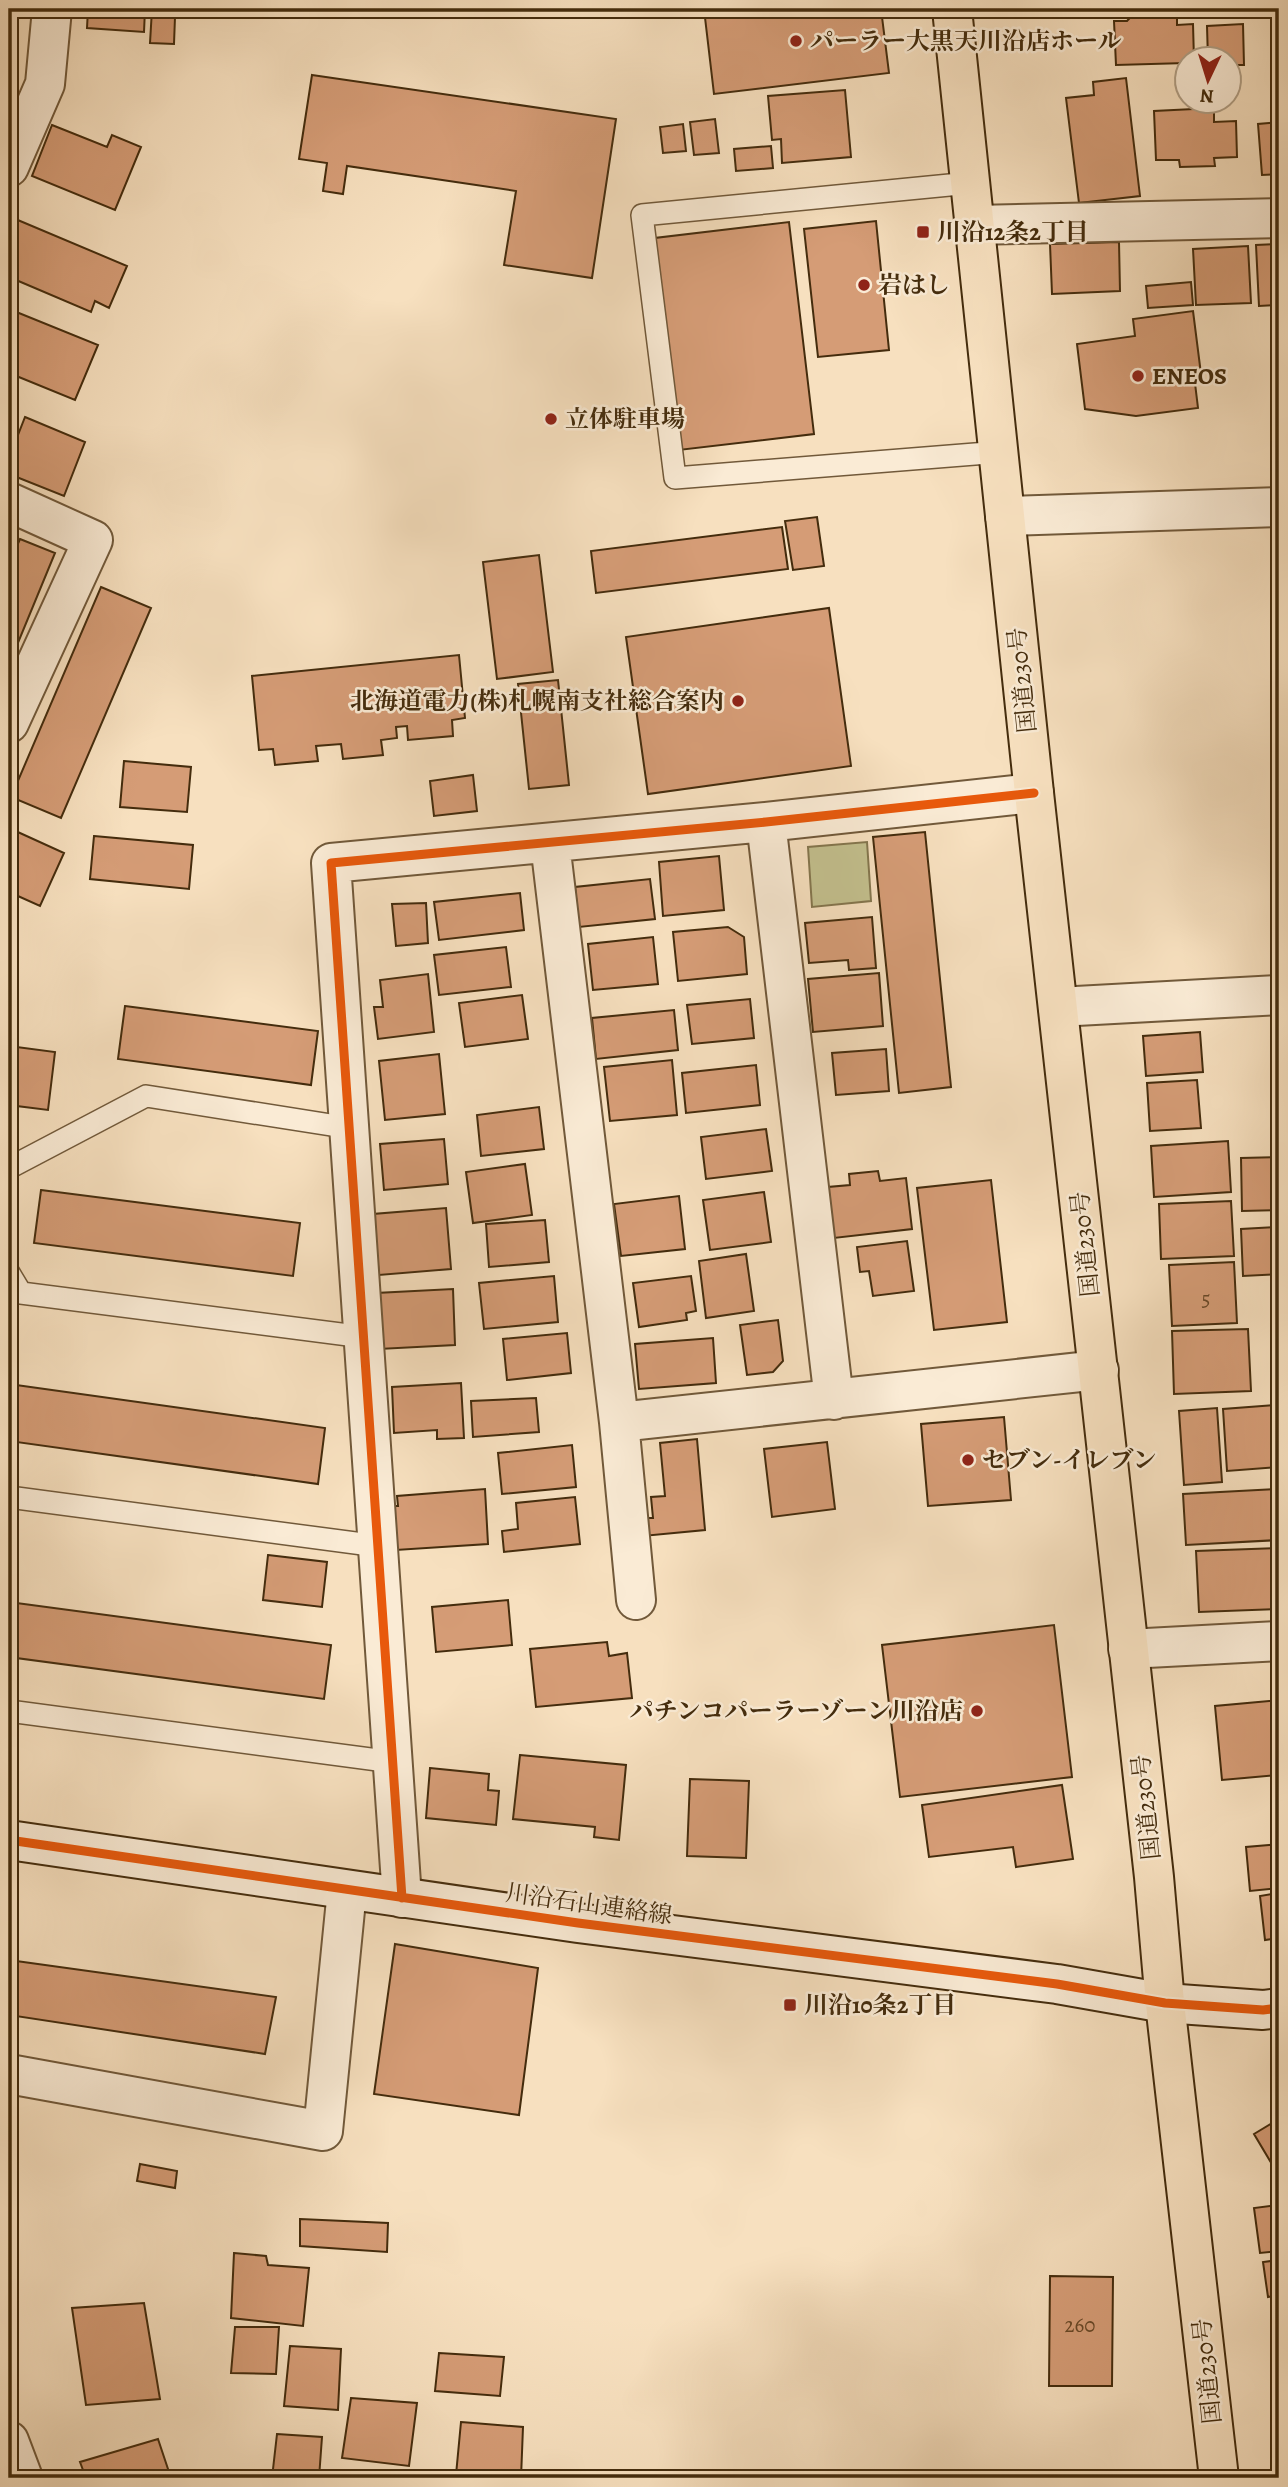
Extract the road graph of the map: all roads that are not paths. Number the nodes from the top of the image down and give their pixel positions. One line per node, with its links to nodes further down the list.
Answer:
1 (52, 9): 3 (street)
2 (952, 9): 4 (highway, 国道230号)
3 (9, 167)
4 (970, 183): 6 (highway, 国道230号); 7 (lane)
5 (1279, 218): 6 (street)
6 (975, 225): 7 (highway, 国道230号)
7 (999, 452): 10 (highway, 国道230号)
8 (9, 502): 11 (street)
9 (1279, 507): 10 (street)
10 (1005, 516): 12 (highway, 国道230号)
11 (9, 723)
12 (1034, 793): 13 (street); 16 (highway, 国道230号)
13 (766, 822): 14 (street); 22 (street)
14 (550, 843): 17 (street); 23 (street)
15 (1279, 995): 16 (street)
16 (1058, 1007): 21 (highway, 国道230号)
17 (350, 1128): 18 (lane); 20 (street)
18 (9, 1168)
19 (9, 1273): 20 (lane)
20 (364, 1337): 25 (street)
21 (1099, 1370): 22 (street); 28 (highway, 国道230号)
22 (834, 1400): 23 (street)
23 (619, 1422): 26 (street)
24 (9, 1497): 25 (lane)
25 (378, 1546): 30 (street)
26 (636, 1600)
27 (1279, 1640): 28 (street)
28 (1128, 1649): 34 (highway, 国道230号)
29 (9, 1711): 30 (lane)
30 (393, 1762): 33 (street)
31 (9, 1840): 32 (street, 川沿石山連絡線)
32 (347, 1890): 33 (street, 川沿石山連絡線); 36 (street)
33 (402, 1898): 34 (street, 川沿石山連絡線)
34 (1165, 2003): 35 (street, 川沿石山連絡線); 39 (highway, 国道230号)
35 (1279, 2008)
36 (9, 2074)
37 (9, 2441): 38 (street)
38 (23, 2478)
39 (1219, 2478)

